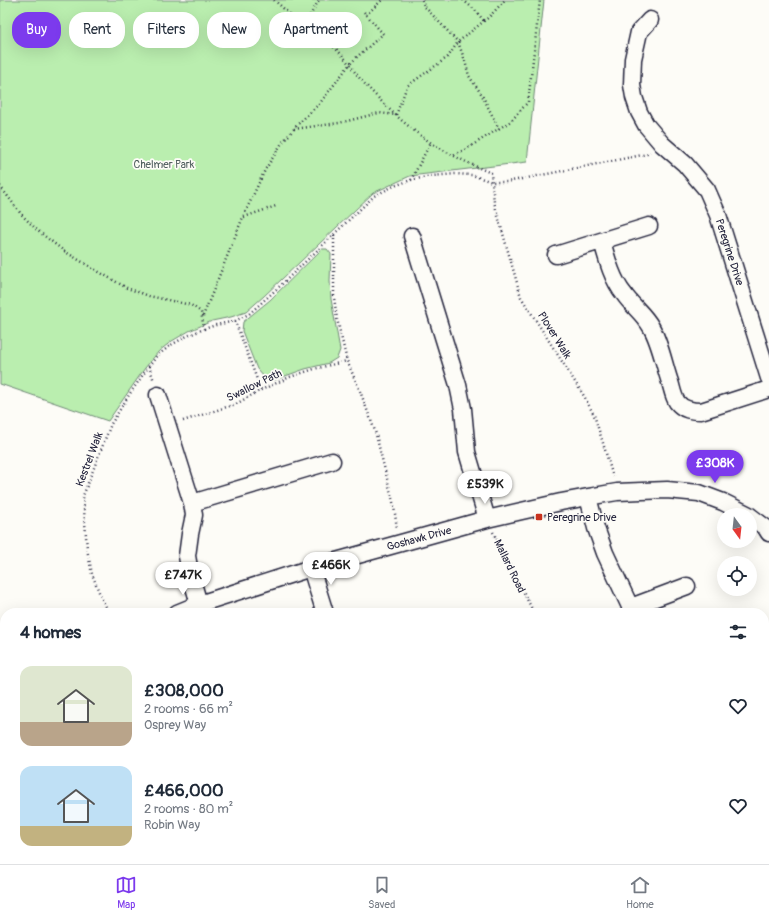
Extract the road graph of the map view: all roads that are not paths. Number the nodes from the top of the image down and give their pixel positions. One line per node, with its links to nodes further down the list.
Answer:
1 (650, 20): 6 (street, Peregrine Drive)
2 (650, 226): 4 (street)
3 (412, 236): 13 (street)
4 (602, 241): 5 (street); 7 (street)
5 (556, 255)
6 (769, 378)
7 (769, 389)
8 (158, 395): 11 (street)
9 (332, 461): 11 (street)
10 (588, 497): 12 (street, Goshawk Drive); 13 (street, Goshawk Drive); 21 (street)
11 (192, 503): 18 (street)
12 (735, 508)
13 (487, 519): 16 (street, Goshawk Drive)
14 (757, 520): 15 (street, Goshawk Drive)
15 (768, 529)
16 (311, 568): 18 (street, Goshawk Drive); 20 (street)
17 (688, 586): 22 (street)
18 (200, 604): 19 (street, Goshawk Drive)
19 (190, 608)
20 (323, 608)
21 (631, 608)
22 (637, 608)

